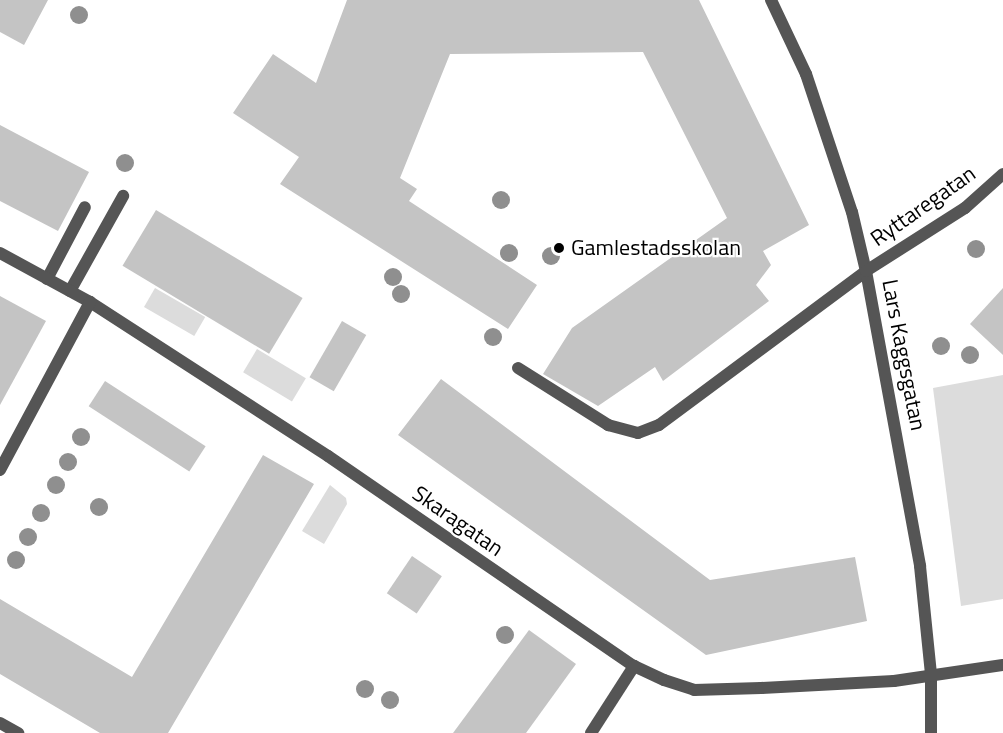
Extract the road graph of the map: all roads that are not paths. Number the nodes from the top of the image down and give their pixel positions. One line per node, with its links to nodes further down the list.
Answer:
1 (771, 0): 6 (street, Lars Kaggsgatan)
2 (1003, 174): 6 (street, Ryttaregatan)
3 (123, 196): 8 (street)
4 (85, 207): 7 (street)
5 (0, 253): 7 (street, Skaragatan)
6 (866, 272): 10 (street, Ryttaregatan); 14 (street, Lars Kaggsgatan)
7 (47, 279): 8 (street, Skaragatan)
8 (70, 291): 9 (street, Skaragatan)
9 (90, 302): 11 (street); 13 (street, Skaragatan)
10 (519, 368)
11 (0, 471)
12 (1003, 664): 14 (street, Skaragatan)
13 (634, 666): 14 (street, Skaragatan); 17 (street)
14 (931, 674): 18 (street, Lars Kaggsgatan)
15 (0, 723): 16 (street)
16 (18, 733)
17 (591, 733)
18 (931, 733)

